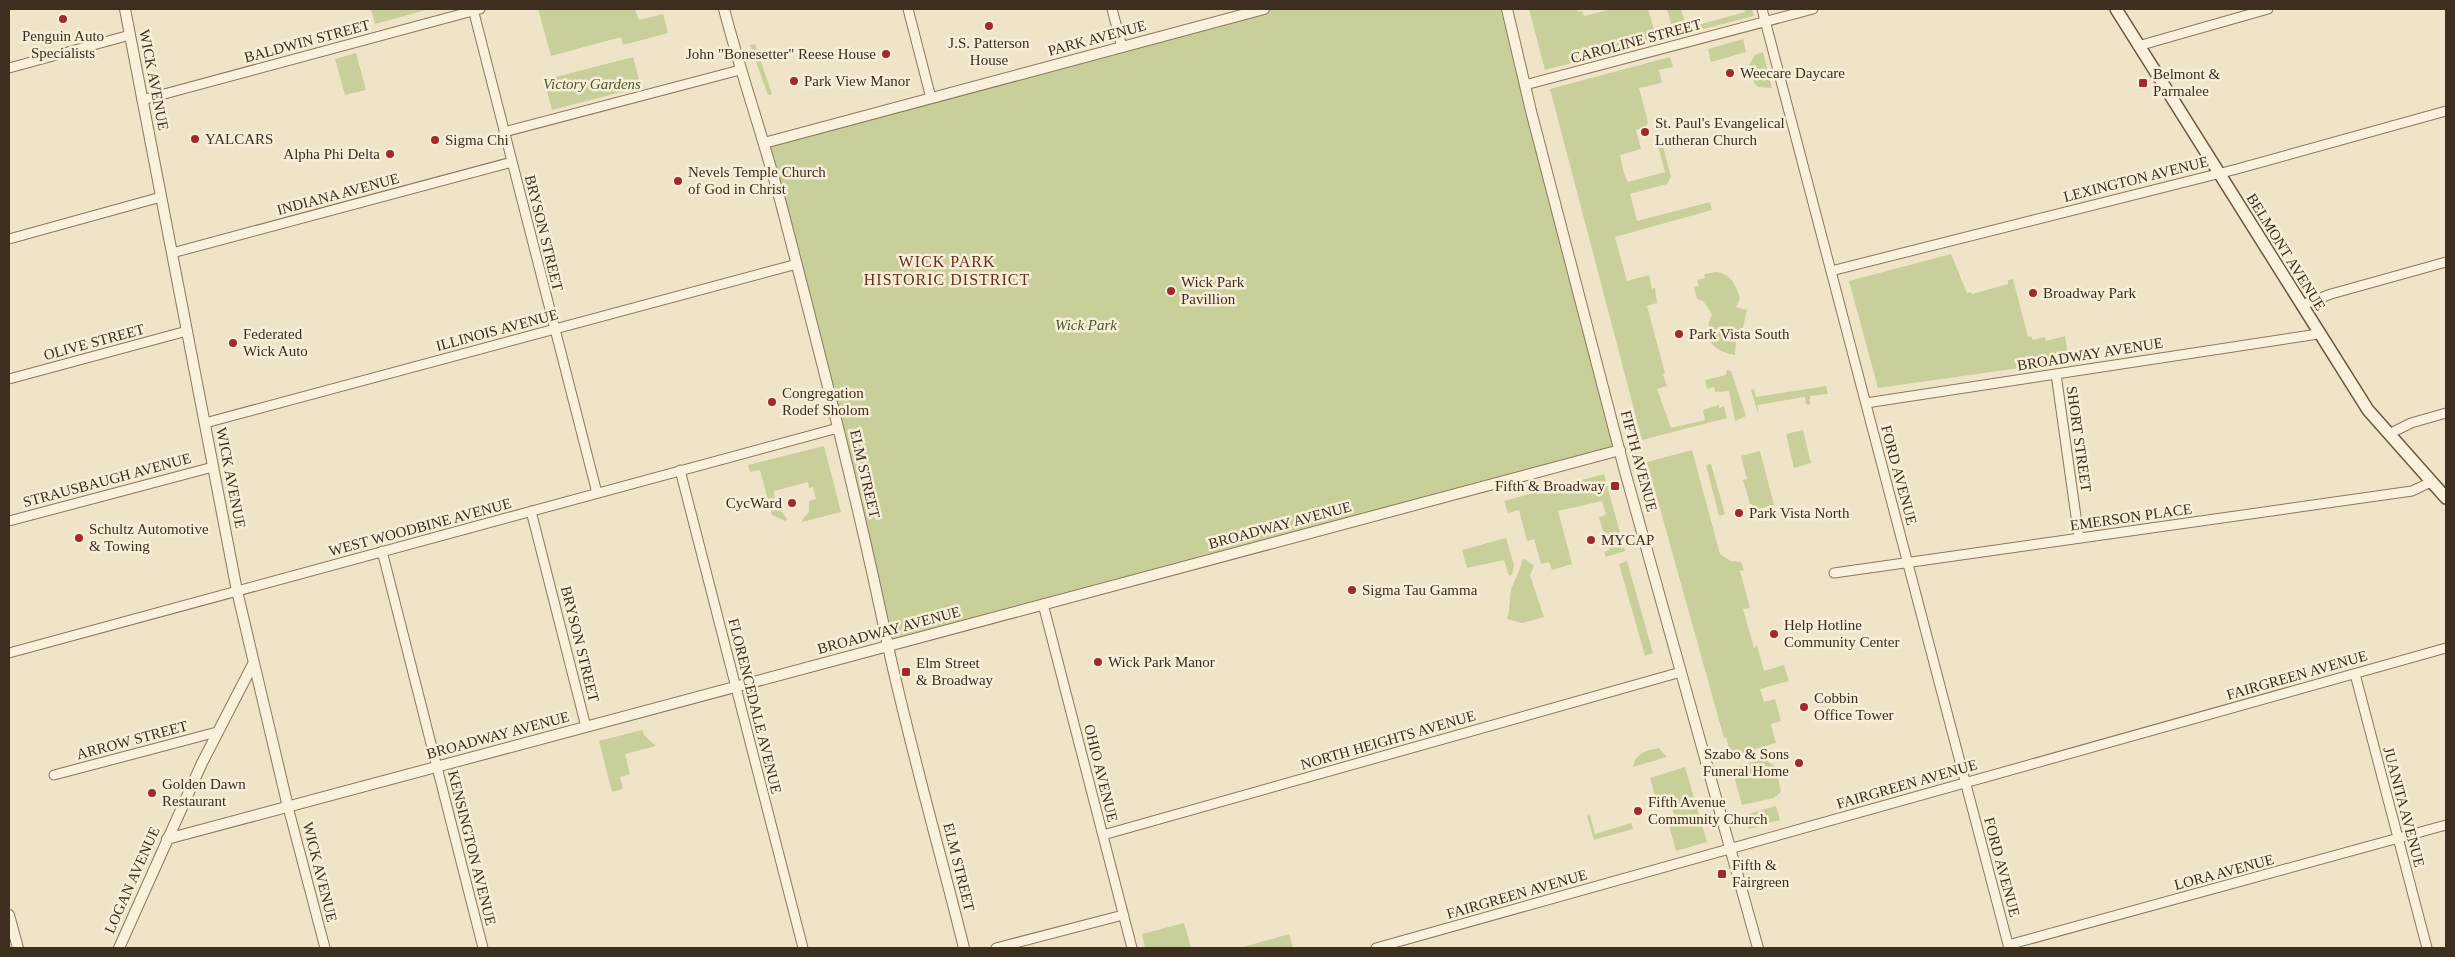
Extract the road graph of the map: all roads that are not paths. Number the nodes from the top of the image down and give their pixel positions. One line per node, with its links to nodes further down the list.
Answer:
1 (125, 9): 13 (street, WICK AVENUE)
2 (475, 9): 20 (street, BALDWIN STREET); 22 (street, BRYSON STREET)
3 (724, 9): 17 (street, ELM STREET)
4 (908, 9): 19 (street)
5 (1112, 9): 15 (street)
6 (1264, 9): 15 (street, PARK AVENUE)
7 (1507, 9): 18 (street, FIFTH AVENUE)
8 (1762, 9): 12 (street, FORD AVENUE)
9 (1813, 9): 12 (street, CAROLINE STREET)
10 (2116, 9): 14 (main road, BELMONT AVENUE)
11 (2268, 9): 14 (street)
12 (1766, 21): 18 (street, CAROLINE STREET); 31 (street, FORD AVENUE)
13 (130, 35): 16 (street); 20 (street, WICK AVENUE)
14 (2138, 46): 25 (main road, BELMONT AVENUE)
15 (1122, 47): 19 (street, PARK AVENUE)
16 (9, 68)
17 (740, 70): 22 (street); 23 (street, ELM STREET)
18 (1525, 85): 43 (street, FIFTH AVENUE)
19 (931, 98): 23 (street, PARK AVENUE)
20 (142, 100): 26 (street, WICK AVENUE)
21 (2446, 111): 25 (street, LEXINGTON AVENUE)
22 (504, 132): 24 (street, BRYSON STREET)
23 (764, 143): 30 (street, ELM STREET)
24 (512, 162): 28 (street, INDIANA AVENUE); 33 (street, BRYSON STREET)
25 (2219, 172): 31 (street, LEXINGTON AVENUE); 32 (main road, BELMONT AVENUE)
26 (161, 197): 27 (street); 28 (street, WICK AVENUE)
27 (9, 238)
28 (172, 253): 34 (street, WICK AVENUE)
29 (2446, 262): 32 (street)
30 (797, 264): 33 (street, ILLINOIS AVENUE); 41 (street, ELM STREET)
31 (1831, 271): 38 (street, FORD AVENUE)
32 (2302, 305): 35 (main road, BELMONT AVENUE)
33 (555, 329): 40 (street, ILLINOIS AVENUE); 47 (street, BRYSON STREET)
34 (187, 331): 37 (street, OLIVE STREET); 40 (street, WICK AVENUE)
35 (2318, 334): 36 (street, BROADWAY AVENUE); 42 (main road, BELMONT AVENUE)
36 (2056, 374): 38 (street, BROADWAY AVENUE); 51 (street, SHORT STREET)
37 (9, 379)
38 (1866, 403): 53 (street, FORD AVENUE)
39 (2446, 413): 42 (street)
40 (205, 423): 44 (street, WICK AVENUE)
41 (838, 428): 45 (street, WEST WOODBINE AVENUE); 57 (street, ELM STREET)
42 (2389, 434): 46 (main road, BELMONT AVENUE)
43 (1620, 450): 56 (street, BROADWAY AVENUE); 61 (street, FIFTH AVENUE)
44 (213, 466): 50 (street, STRAUSBAUGH AVENUE); 55 (street, WICK AVENUE)
45 (680, 470): 47 (street, WEST WOODBINE AVENUE); 63 (street, FLORENCEDALE AVENUE)
46 (2432, 482): 48 (main road, BELMONT AVENUE); 51 (street, EMERSON PLACE)
47 (597, 492): 49 (street, WEST WOODBINE AVENUE)
48 (2446, 498)
49 (531, 511): 52 (street, WEST WOODBINE AVENUE); 64 (street, BRYSON STREET)
50 (9, 521)
51 (2079, 538): 53 (street, EMERSON PLACE)
52 (382, 551): 55 (street, WEST WOODBINE AVENUE); 66 (street, KENSINGTON AVENUE)
53 (1908, 563): 54 (street, EMERSON PLACE); 68 (street, FORD AVENUE)
54 (1834, 573)
55 (237, 591): 59 (street, WEST WOODBINE AVENUE); 60 (street, WICK AVENUE)
56 (1043, 604): 57 (street, BROADWAY AVENUE); 71 (street, OHIO AVENUE)
57 (888, 646): 63 (street, BROADWAY AVENUE); 83 (street, ELM STREET)
58 (2446, 648): 62 (street, FAIRGREEN AVENUE)
59 (9, 653)
60 (253, 664): 65 (street, LOGAN AVENUE); 69 (street, WICK AVENUE)
61 (1681, 672): 71 (street, NORTH HEIGHTS AVENUE); 74 (street, FIFTH AVENUE)
62 (2355, 674): 68 (street, FAIRGREEN AVENUE); 72 (street, JUANITA AVENUE)
63 (736, 686): 64 (street, BROADWAY AVENUE); 82 (street, FLORENCEDALE AVENUE)
64 (586, 727): 66 (street, BROADWAY AVENUE)
65 (218, 732): 67 (street, ARROW STREET); 73 (street, LOGAN AVENUE)
66 (437, 767): 69 (street, BROADWAY AVENUE); 81 (street, KENSINGTON AVENUE)
67 (54, 775)
68 (1965, 782): 74 (street, FAIRGREEN AVENUE); 77 (street, FORD AVENUE)
69 (288, 806): 73 (street, BROADWAY AVENUE); 80 (street, WICK AVENUE)
70 (2446, 825): 72 (street, LORA AVENUE)
71 (1103, 835): 75 (street, OHIO AVENUE)
72 (2398, 838): 77 (street, LORA AVENUE); 88 (street, JUANITA AVENUE)
73 (167, 839): 79 (street, LOGAN AVENUE)
74 (1730, 848): 86 (street, FAIRGREEN AVENUE); 87 (street, FIFTH AVENUE)
75 (1123, 914): 84 (street); 85 (street, OHIO AVENUE)
76 (9, 915): 78 (street)
77 (2009, 947)
78 (18, 948)
79 (119, 948)
80 (324, 948)
81 (483, 948)
82 (803, 948)
83 (964, 948)
84 (996, 948)
85 (1132, 948)
86 (1376, 948)
87 (1758, 948)
88 (2427, 948)

